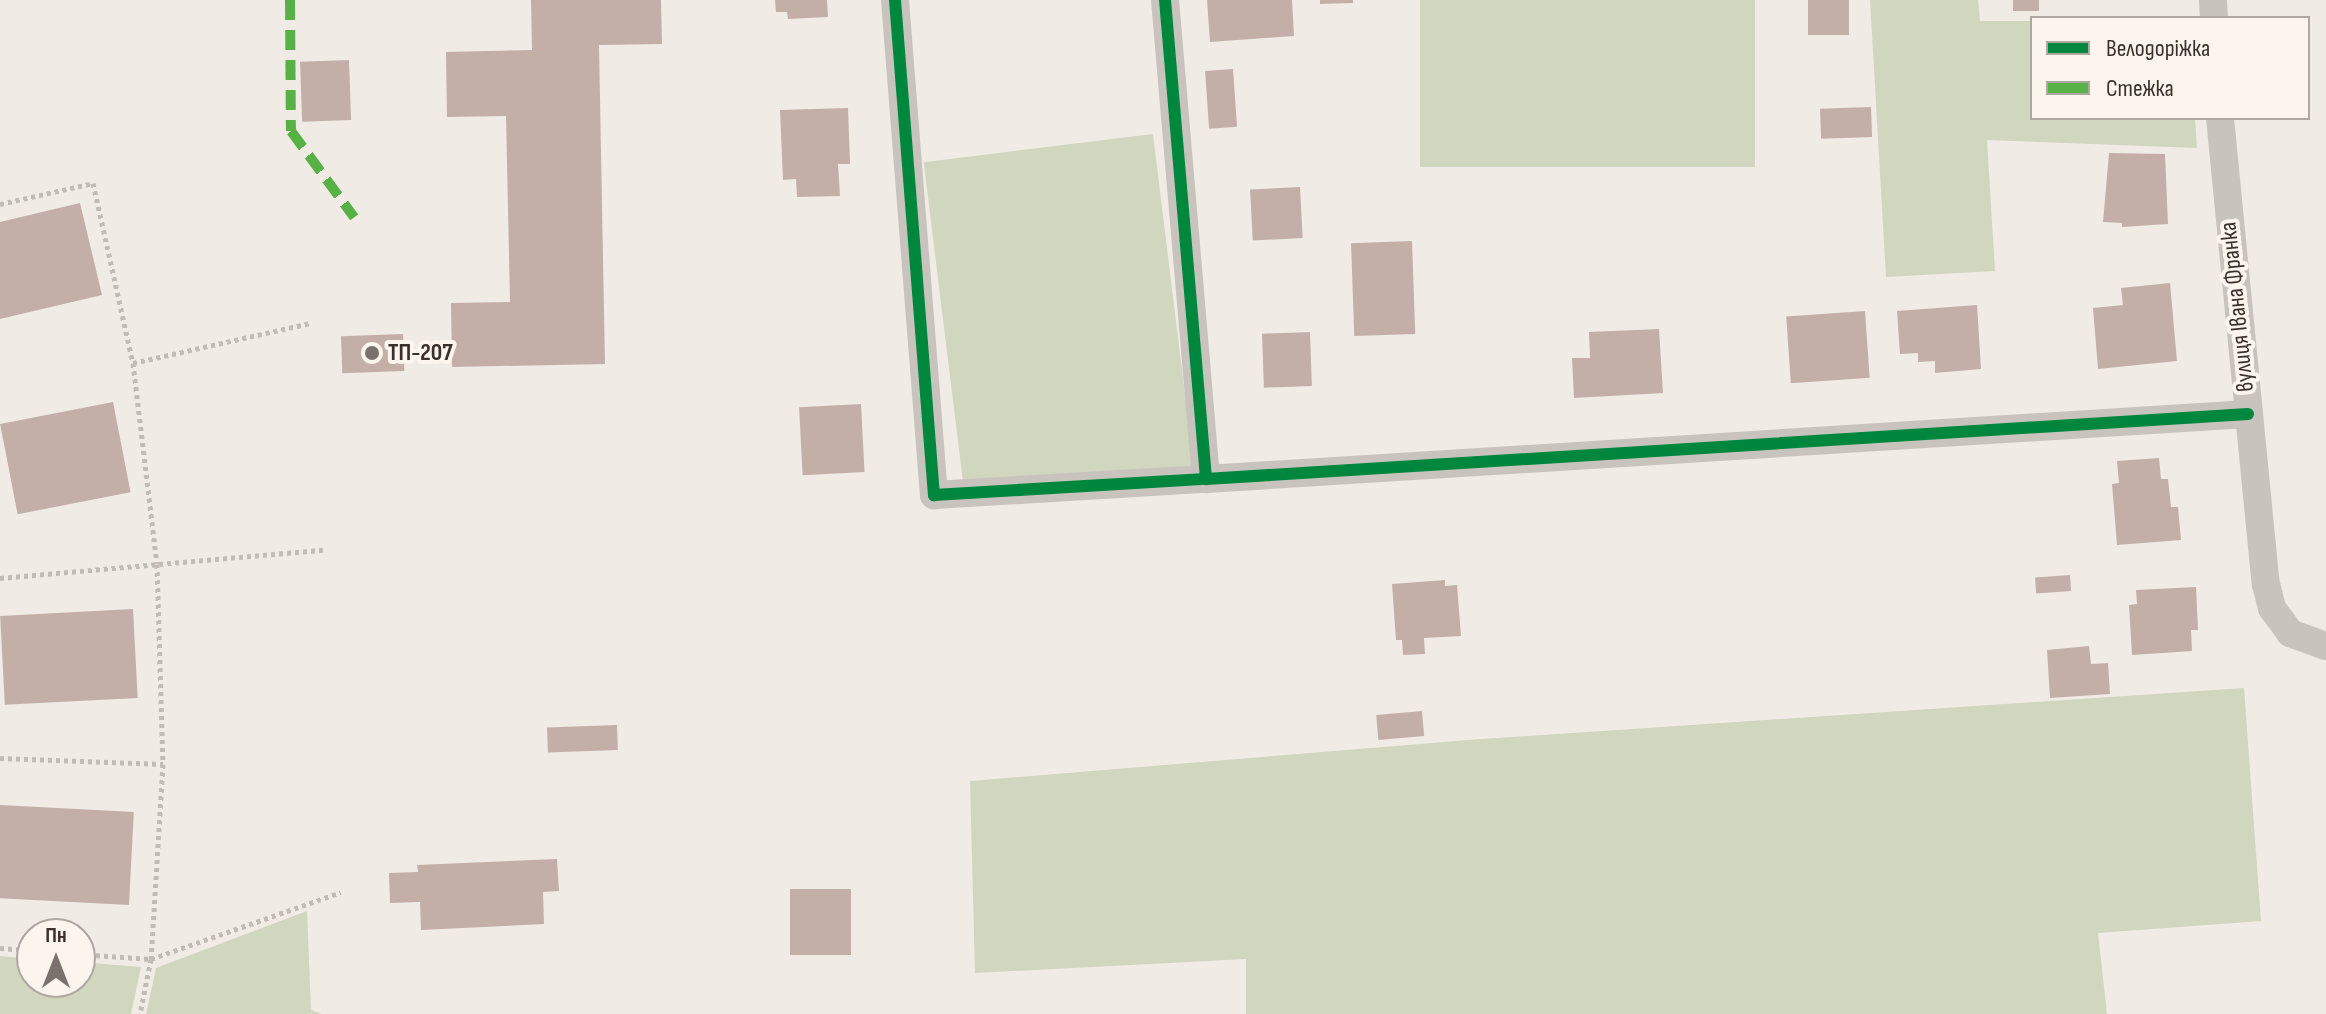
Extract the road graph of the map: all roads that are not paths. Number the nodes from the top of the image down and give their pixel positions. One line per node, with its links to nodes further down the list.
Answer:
1 (895, 0): 5 (street)
2 (1165, 0): 5 (street)
3 (2220, 120): 4 (street, вулиця Івана Франка)
4 (2248, 414): 5 (street); 6 (street, вулиця Івана Франка)
5 (1206, 479)
6 (2326, 646)

